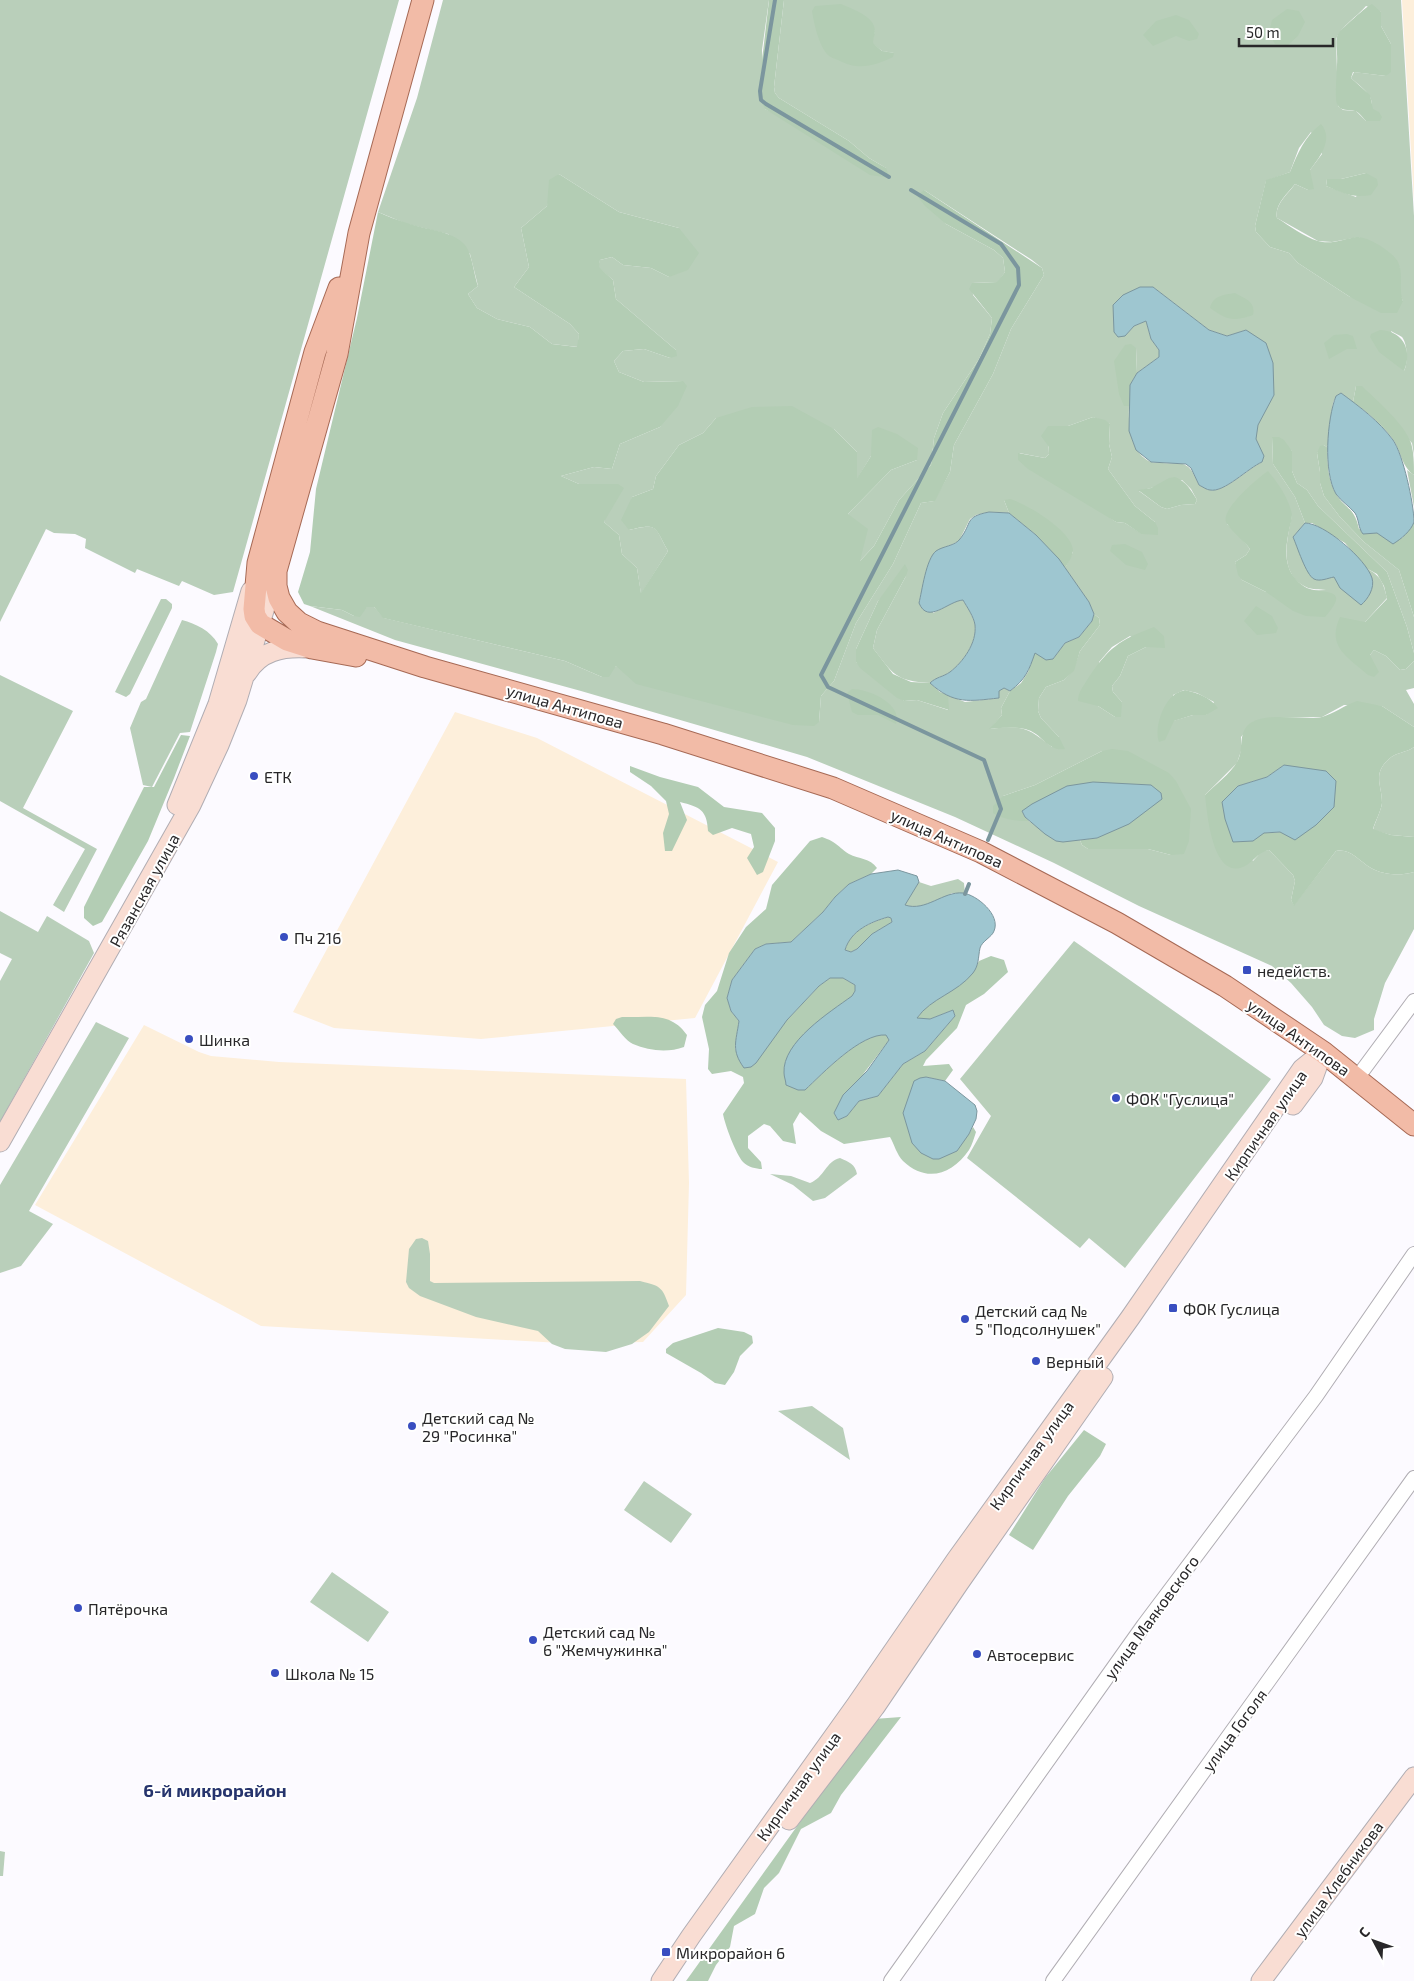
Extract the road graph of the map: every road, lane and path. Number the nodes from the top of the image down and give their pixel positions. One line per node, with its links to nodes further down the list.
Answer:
1 (423, 0): 2 (main road)
2 (267, 567): 3 (main road); 4 (main road, улица Антипова); 5 (street, Рязанская улица)
3 (260, 624): 4 (main road, улица Антипова); 5 (street); 6 (street, Рязанская улица)
4 (314, 640): 6 (street); 8 (main road, улица Антипова)
5 (237, 641): 11 (street, Рязанская улица)
6 (244, 678): 12 (street, Рязанская улица)
7 (1414, 1001): 9 (street)
8 (1323, 1052): 9 (main road, улица Антипова); 16 (street, Кирпичная улица); 17 (street, Кирпичная улица)
9 (1357, 1078): 10 (main road, улица Антипова)
10 (1414, 1125)
11 (0, 1132)
12 (0, 1142)
13 (1414, 1254): 18 (street, улица Маяковского)
14 (1414, 1478): 19 (street, улица Гоголя)
15 (1414, 1777): 20 (street, улица Хлебникова)
16 (661, 1981)
17 (674, 1981)
18 (891, 1981)
19 (1053, 1981)
20 (1262, 1981)

